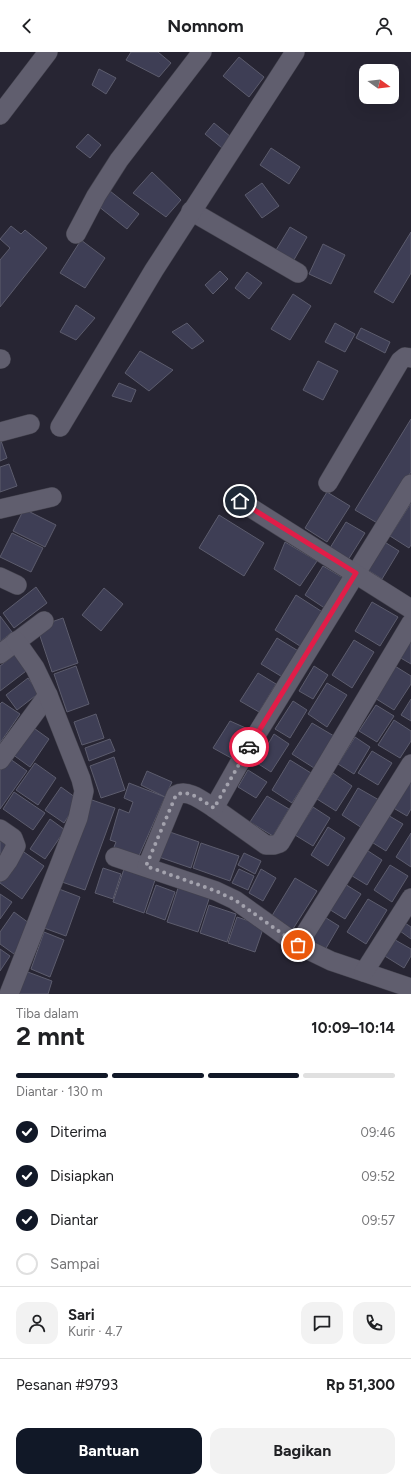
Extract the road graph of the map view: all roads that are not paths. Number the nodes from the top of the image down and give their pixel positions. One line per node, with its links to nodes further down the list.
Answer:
1 (48, 52): 4 (street)
2 (202, 52): 6 (street)
3 (295, 52): 5 (street)
4 (0, 115)
5 (191, 211): 7 (street); 10 (street)
6 (76, 234)
7 (298, 273)
8 (411, 358): 12 (street)
9 (30, 424): 11 (street)
10 (60, 427)
11 (0, 432)
12 (328, 483)
13 (411, 484): 17 (street)
14 (52, 497): 16 (street)
15 (240, 501): 17 (street)
16 (0, 509)
17 (356, 573): 20 (street); 28 (street)
18 (0, 576): 19 (street)
19 (17, 585)
20 (411, 609)
21 (44, 621): 23 (street)
22 (411, 623): 28 (street)
23 (16, 641): 24 (street); 25 (street)
24 (0, 654)
25 (48, 695): 26 (street); 37 (street)
26 (0, 760)
27 (411, 764): 34 (street)
28 (214, 808): 31 (street)
29 (0, 829): 32 (street)
30 (115, 857): 31 (street)
31 (146, 866): 34 (street)
32 (0, 872)
33 (411, 898): 35 (street)
34 (298, 945): 35 (street)
35 (364, 972): 36 (street)
36 (411, 988)
37 (9, 994)

